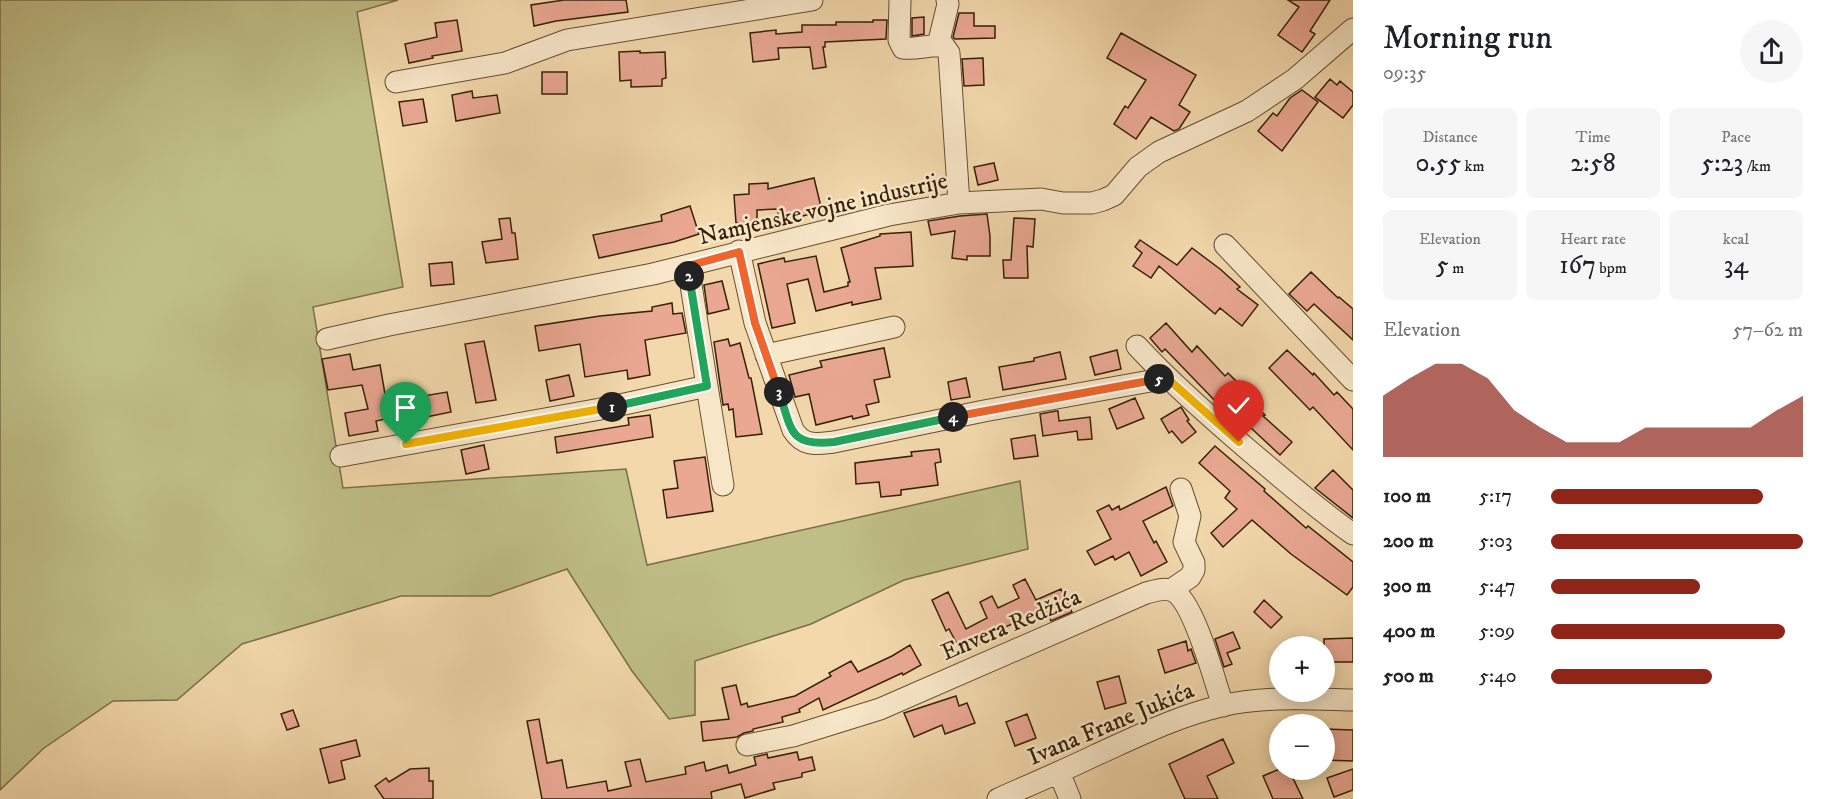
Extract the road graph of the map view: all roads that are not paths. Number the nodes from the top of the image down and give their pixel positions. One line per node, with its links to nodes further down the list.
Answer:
1 (812, 0): 6 (street)
2 (900, 0): 5 (street)
3 (947, 0): 5 (street)
4 (1353, 29): 7 (street, Namjenske vojne industrije)
5 (938, 45): 7 (street)
6 (396, 82)
7 (959, 203): 9 (street, Namjenske vojne industrije)
8 (1225, 245): 16 (street)
9 (739, 252): 10 (street, Namjenske vojne industrije); 14 (street)
10 (688, 266): 12 (street, Namjenske vojne industrije); 17 (street)
11 (894, 327): 14 (street)
12 (327, 339)
13 (1137, 346): 15 (street)
14 (766, 355): 15 (street)
15 (1167, 378): 21 (street)
16 (1353, 380)
17 (707, 386): 18 (street); 19 (street)
18 (341, 456)
19 (723, 484)
20 (1181, 489): 22 (street)
21 (1353, 534)
22 (1171, 590): 24 (street); 25 (street, Envera Redžića)
23 (1353, 700): 24 (street, Ivana Frane Jukića)
24 (1223, 706): 26 (street, Ivana Frane Jukića)
25 (747, 745)
26 (1059, 772): 27 (street, Ivana Frane Jukića); 28 (street)
27 (998, 799)
28 (1070, 799)

